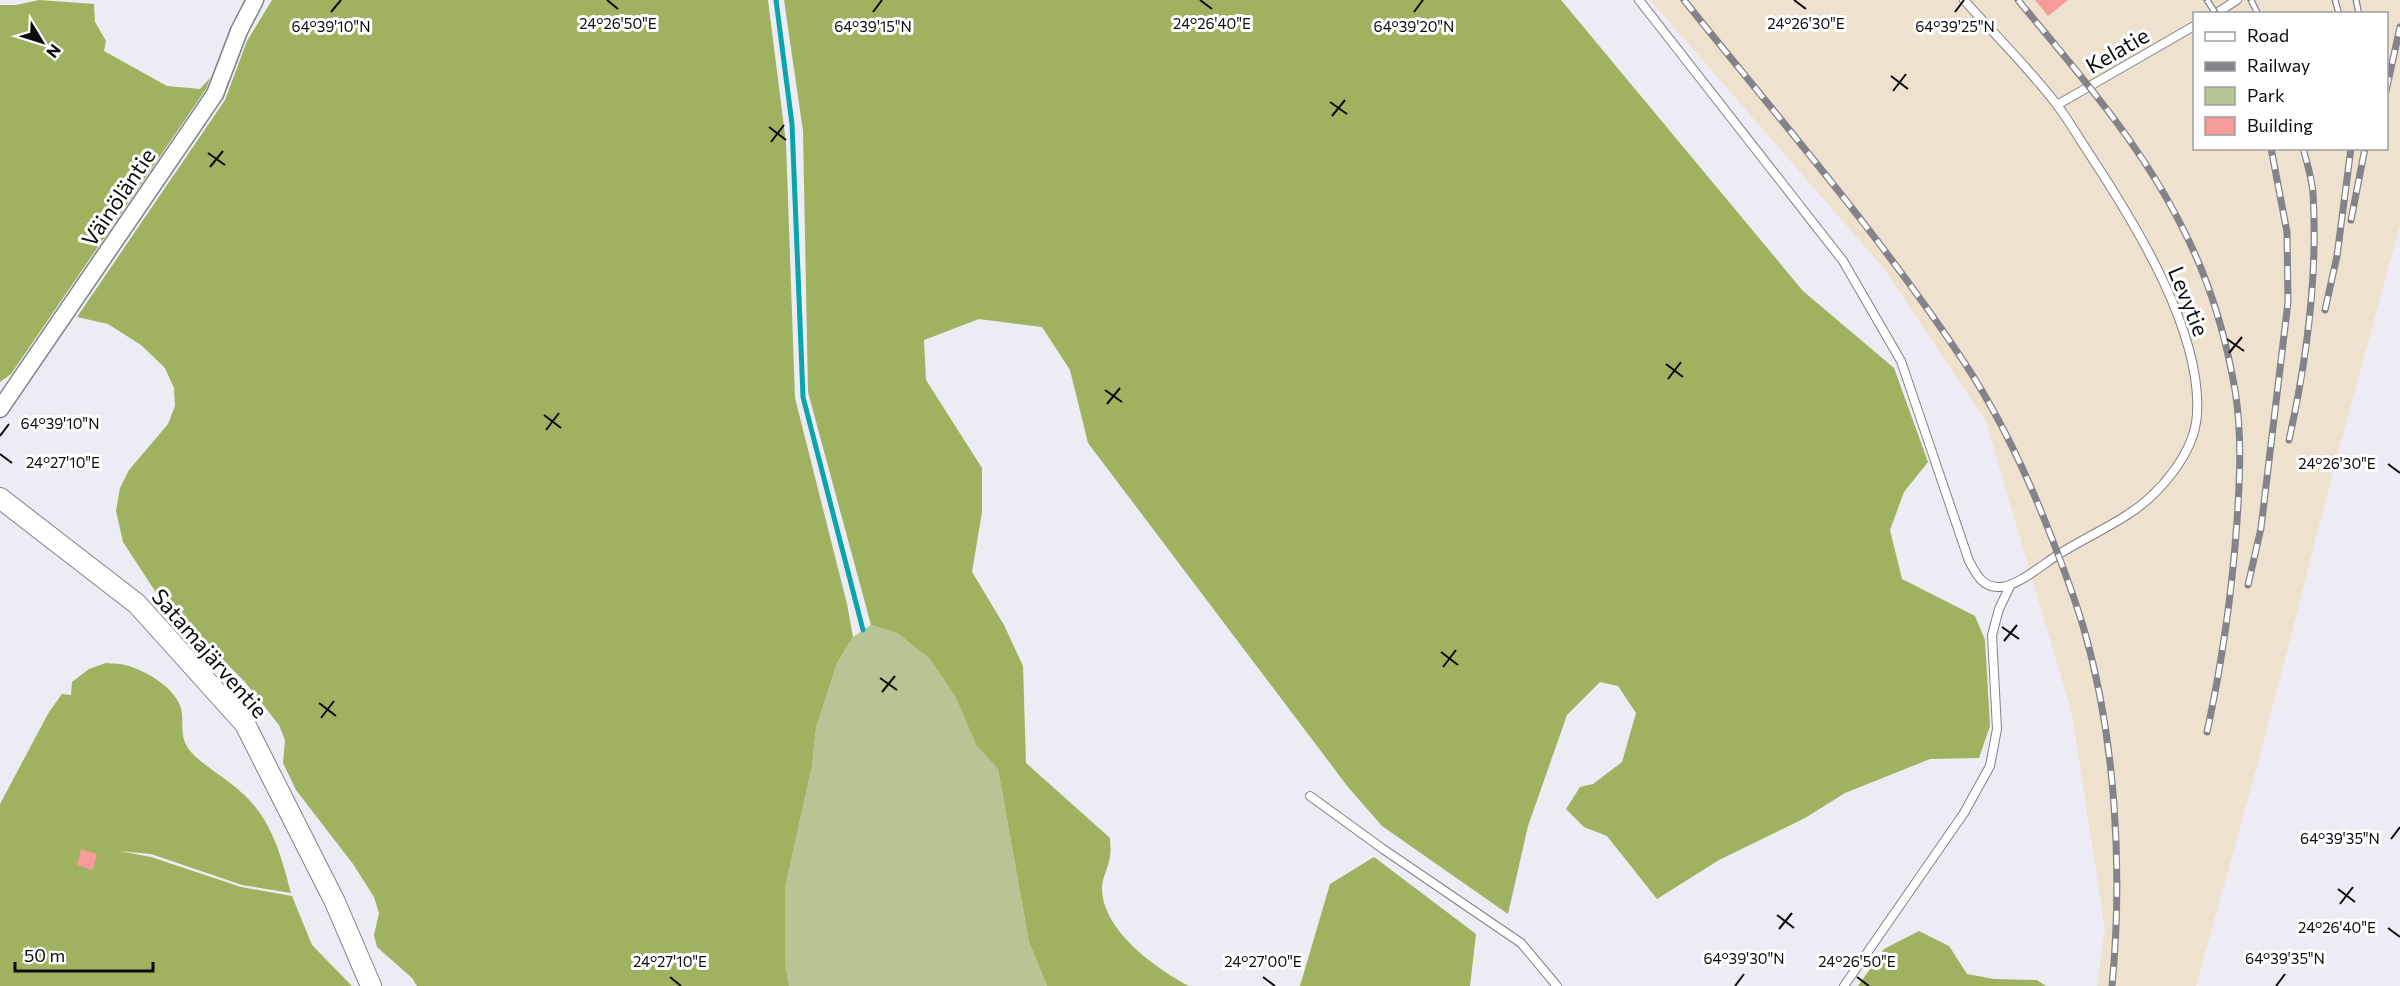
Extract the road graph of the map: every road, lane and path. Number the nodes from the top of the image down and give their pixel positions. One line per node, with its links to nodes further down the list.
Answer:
1 (255, 0): 8 (street, Väinöläntie)
2 (1640, 0): 10 (lane)
3 (1964, 0): 7 (lane, Levytie)
4 (2232, 1): 5 (lane)
5 (2218, 12)
6 (2193, 27): 7 (lane, Kelatie)
7 (2057, 105): 10 (lane, Levytie)
8 (0, 409)
9 (0, 498): 12 (street, Satamajärventie)
10 (2010, 586): 14 (lane)
11 (1310, 796): 13 (lane)
12 (371, 986)
13 (1557, 986)
14 (1844, 986)

